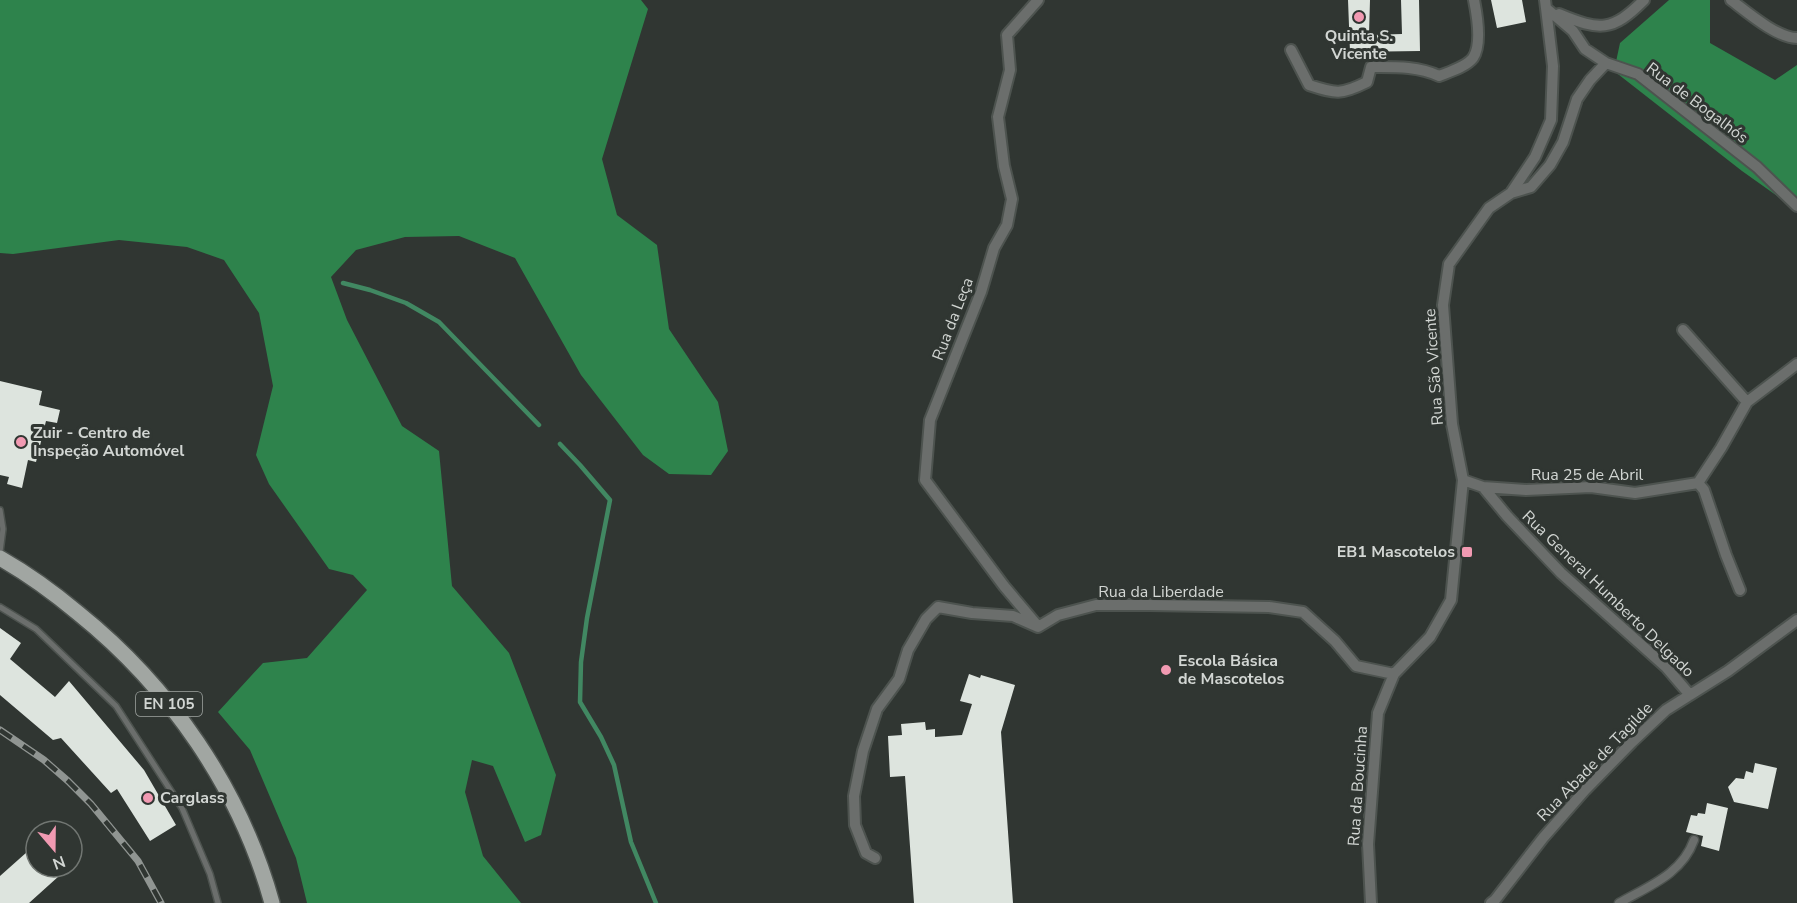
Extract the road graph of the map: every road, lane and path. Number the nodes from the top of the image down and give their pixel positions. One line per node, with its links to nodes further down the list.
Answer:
1 (1038, 0): 23 (street, Rua da Leça)
2 (1474, 0): 7 (street)
3 (1644, 0): 5 (street)
4 (1731, 0): 6 (street)
5 (1546, 5): 8 (street, Rua de Bogalhós); 9 (street, Rua São Vicente)
6 (1797, 38)
7 (1291, 50)
8 (1606, 63): 9 (street); 10 (street, Rua de Bogalhós)
9 (1511, 193): 14 (street, Rua São Vicente)
10 (1797, 206)
11 (1683, 330): 13 (street)
12 (1797, 364): 13 (street)
13 (1747, 402): 15 (street)
14 (1463, 480): 16 (street, Rua 25 de Abril); 24 (street, Rua São Vicente)
15 (1698, 483): 16 (street, Rua 25 de Abril); 20 (street)
16 (1483, 487): 25 (street, Rua General Humberto Delgado)
17 (0, 510): 18 (lane)
18 (0, 552)
19 (0, 558): 29 (main road, EN 105)
20 (1740, 590)
21 (0, 607): 28 (lane)
22 (1797, 620): 25 (street, Rua Abade de Tagilde)
23 (1038, 627): 24 (street, Rua da Liberdade); 27 (street)
24 (1394, 674): 30 (street, Rua da Boucinha)
25 (1690, 695): 31 (street, Rua Abade de Tagilde)
26 (1694, 840): 32 (street)
27 (875, 858)
28 (218, 903)
29 (272, 903)
30 (1371, 903)
31 (1491, 903)
32 (1619, 903)

